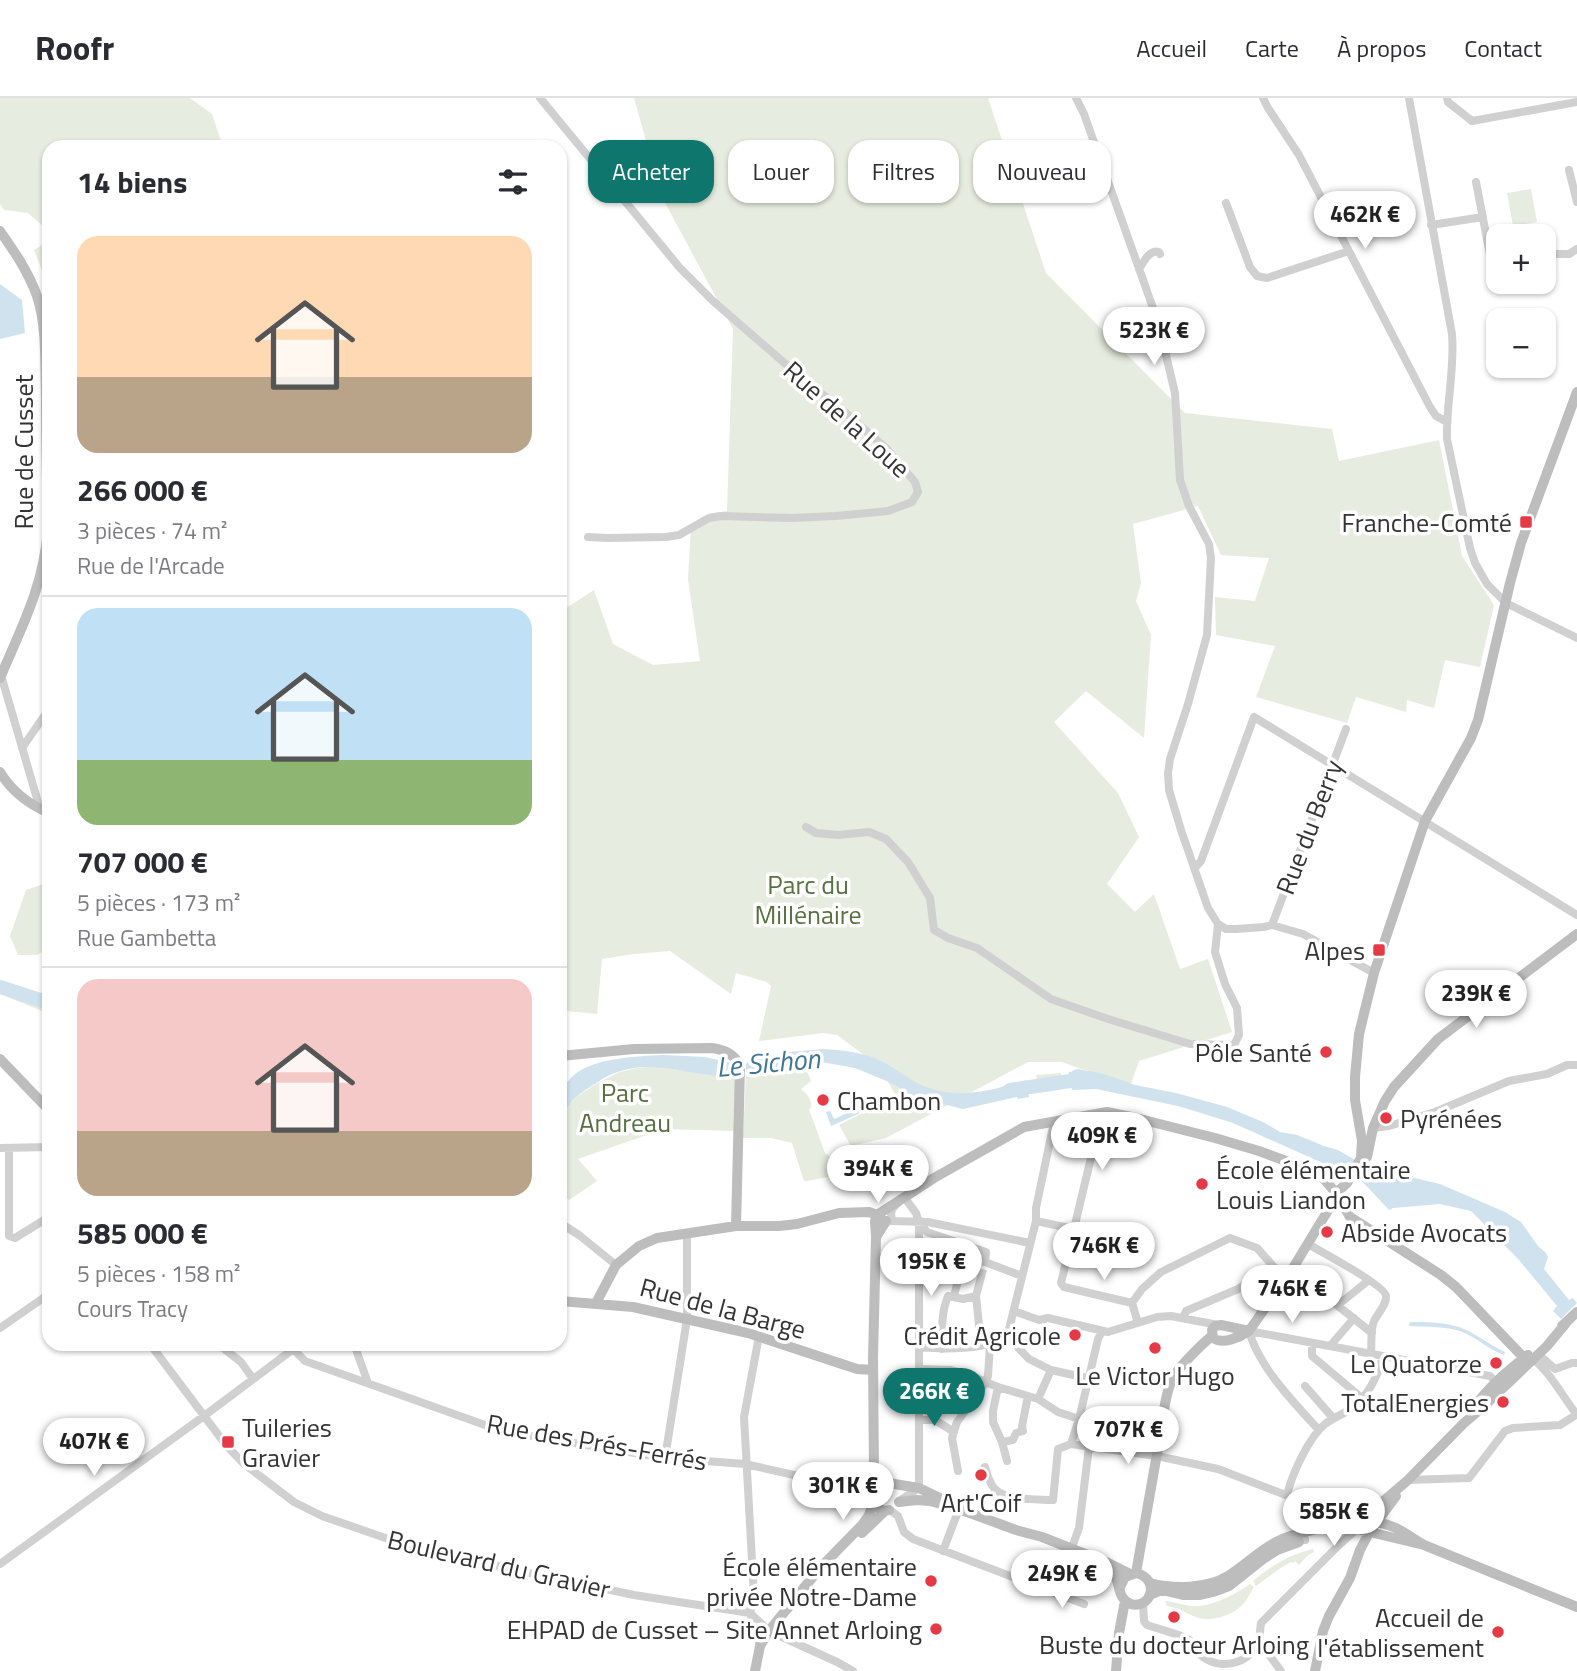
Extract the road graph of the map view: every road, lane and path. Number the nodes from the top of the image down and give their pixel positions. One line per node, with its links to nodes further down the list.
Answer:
1 (540, 98): 23 (street, Rue de la Loue)
2 (1076, 98): 19 (street)
3 (1263, 98): 16 (street)
4 (1409, 98): 12 (street)
5 (1447, 98): 6 (street)
6 (1577, 102)
7 (1569, 170): 9 (street)
8 (1476, 182): 11 (street)
9 (1577, 202)
10 (1226, 203): 16 (street)
11 (1483, 217): 12 (street); 14 (street)
12 (1432, 225): 22 (street)
13 (0, 231): 20 (main road, Rue de Cusset)
14 (1486, 233)
15 (1577, 249): 18 (street)
16 (1349, 251): 22 (street)
17 (1160, 254): 19 (street)
18 (1556, 254)
19 (1139, 269): 37 (street)
20 (42, 327)
21 (1577, 391): 25 (main road)
22 (1447, 422): 25 (street)
23 (588, 537)
24 (42, 570): 27 (main road, Rue de Cusset)
25 (1506, 603): 26 (street); 35 (main road)
26 (1577, 638)
27 (1, 676): 30 (street)
28 (42, 719): 30 (street)
29 (1346, 729): 31 (street, Rue du Berry)
30 (22, 748): 33 (street)
31 (1333, 765): 35 (street); 37 (street); 40 (street, Rue du Berry)
32 (0, 772): 34 (main road)
33 (42, 805)
34 (42, 810)
35 (1425, 821): 38 (street); 42 (main road)
36 (806, 827): 39 (street)
37 (1195, 868): 39 (street)
38 (1577, 915)
39 (1218, 924): 40 (street)
40 (1272, 925): 42 (street)
41 (1577, 934): 50 (main road)
42 (1374, 973): 47 (main road)
43 (567, 1055): 60 (main road)
44 (0, 1059): 46 (main road)
45 (1577, 1065): 50 (street)
46 (42, 1103)
47 (1357, 1112): 50 (main road); 53 (main road)
48 (1098, 1113): 49 (main road); 54 (main road); 62 (street)
49 (1054, 1122): 55 (main road); 58 (street)
50 (1373, 1128): 53 (main road)
51 (42, 1147): 52 (street)
52 (5, 1148): 57 (street)
53 (1363, 1160): 54 (main road)
54 (1339, 1196): 65 (main road); 107 (main road)
55 (904, 1197): 56 (main road); 59 (street)
56 (886, 1219): 59 (street); 60 (main road); 110 (main road)
57 (42, 1221)
58 (1036, 1221): 62 (street); 64 (street)
59 (919, 1222): 64 (street); 66 (street); 98 (street)
60 (736, 1226): 63 (main road)
61 (567, 1227): 67 (street)
62 (1074, 1230): 78 (street)
63 (687, 1233): 67 (main road); 84 (street)
64 (1031, 1243): 71 (street)
65 (1308, 1244): 69 (main road); 72 (street)
66 (985, 1262): 71 (street); 73 (street)
67 (616, 1265): 77 (main road)
68 (1274, 1267): 69 (street); 78 (street); 82 (street)
69 (1288, 1275): 79 (street); 89 (main road)
70 (981, 1276): 74 (street)
71 (1022, 1276): 80 (street)
72 (1369, 1280): 79 (street); 90 (street)
73 (955, 1292)
74 (976, 1296): 96 (street); 99 (street)
75 (42, 1299): 87 (street)
76 (567, 1301): 77 (main road, Rue de la Barge)
77 (596, 1303): 84 (main road, Rue de la Barge)
78 (1132, 1303): 85 (street)
79 (1338, 1305): 83 (street)
80 (1014, 1311): 88 (street); 92 (street)
81 (1577, 1312): 86 (main road)
82 (1183, 1318): 85 (street); 91 (street)
83 (1354, 1318): 90 (street); 97 (street)
84 (687, 1319): 93 (main road, Rue de la Barge); 135 (street)
85 (1138, 1323): 88 (street)
86 (1566, 1323): 107 (main road); 107 (main road)
87 (0, 1328)
88 (1102, 1331): 114 (street)
89 (1250, 1331): 91 (main road); 94 (street); 129 (street)
90 (1372, 1333): 105 (street)
91 (1218, 1334): 134 (main road)
92 (1006, 1335): 95 (street); 112 (street)
93 (759, 1336): 110 (main road, Rue de la Barge); 137 (street)
94 (1312, 1343): 97 (street); 122 (street)
95 (990, 1344): 96 (street); 116 (street)
96 (981, 1345): 99 (street)
97 (1330, 1346): 105 (street)
98 (919, 1347): 99 (street); 109 (street)
99 (942, 1349)
100 (155, 1351): 125 (street, Boulevard du Gravier)
101 (227, 1351): 115 (street)
102 (292, 1351): 115 (street)
103 (299, 1351): 117 (street, Rue des Prés-Ferrés)
104 (357, 1351): 117 (street)
105 (1371, 1354): 106 (street)
106 (1383, 1356): 119 (street); 122 (street)
107 (1533, 1357): 113 (street); 119 (main road)
108 (1577, 1363): 113 (street)
109 (919, 1369): 111 (street); 123 (street)
110 (873, 1370): 141 (main road)
111 (951, 1370): 116 (street); 123 (street)
112 (1051, 1370): 114 (street); 121 (street)
113 (1552, 1372): 124 (street)
114 (1087, 1378): 127 (street)
115 (253, 1379): 125 (street)
116 (986, 1382): 120 (street); 130 (street)
117 (368, 1383): 135 (street, Rue des Prés-Ferrés)
118 (1305, 1386): 126 (street)
119 (1499, 1386): 140 (main road)
120 (998, 1387): 121 (street); 131 (street)
121 (1033, 1398): 127 (street); 131 (street)
122 (1363, 1399): 126 (street)
123 (919, 1408): 128 (street)
124 (1577, 1415): 140 (street)
125 (204, 1416): 159 (street); 167 (street, Boulevard du Gravier)
126 (1334, 1418): 129 (street)
127 (1079, 1419): 132 (street)
128 (920, 1420): 130 (street); 142 (street)
129 (1319, 1430): 143 (street)
130 (954, 1432): 139 (street)
131 (1002, 1442): 136 (street)
132 (1071, 1444): 133 (street); 138 (street)
133 (1089, 1447): 134 (street); 155 (street)
134 (1158, 1447): 143 (street); 160 (main road)
135 (664, 1458): 137 (street, Rue des Prés-Ferrés)
136 (1007, 1461)
137 (746, 1464): 141 (street, Rue des Prés-Ferrés); 167 (street)
138 (985, 1467)
139 (958, 1471)
140 (1408, 1480): 146 (main road)
141 (882, 1486): 142 (main road); 144 (main road); 145 (main road)
142 (919, 1488): 144 (street); 147 (main road)
143 (1287, 1495): 152 (street)
144 (899, 1501): 147 (main road); 148 (main road)
145 (873, 1504): 148 (main road); 157 (main road)
146 (1383, 1506): 149 (main road); 150 (main road); 151 (main road)
147 (959, 1509): 154 (street); 155 (main road)
148 (887, 1511): 154 (street); 157 (main road)
149 (1359, 1525): 150 (main road); 152 (main road); 156 (street); 169 (street)
150 (1373, 1527): 151 (main road); 153 (main road); 156 (main road)
151 (1396, 1528): 153 (main road)
152 (1304, 1531): 161 (main road); 163 (main road)
153 (1424, 1545): 166 (main road)
154 (943, 1550): 165 (street)
155 (1071, 1550): 158 (main road)
156 (1360, 1550): 175 (main road)
157 (836, 1552): 168 (main road)
158 (1108, 1563): 160 (main road); 162 (main road)
159 (0, 1564)
160 (1133, 1574): 161 (main road); 162 (main road)
161 (1150, 1583): 163 (main road)
162 (1120, 1587): 164 (main road)
163 (1147, 1599): 164 (main road); 169 (street)
164 (1125, 1601): 173 (main road)
165 (1084, 1604)
166 (1577, 1608)
167 (750, 1613): 168 (street); 170 (street)
168 (769, 1631): 170 (main road); 172 (street)
169 (1259, 1641): 174 (street)
170 (760, 1646): 171 (main road)
171 (755, 1671)
172 (853, 1671)
173 (1116, 1671)
174 (1281, 1671)
175 (1315, 1671)

